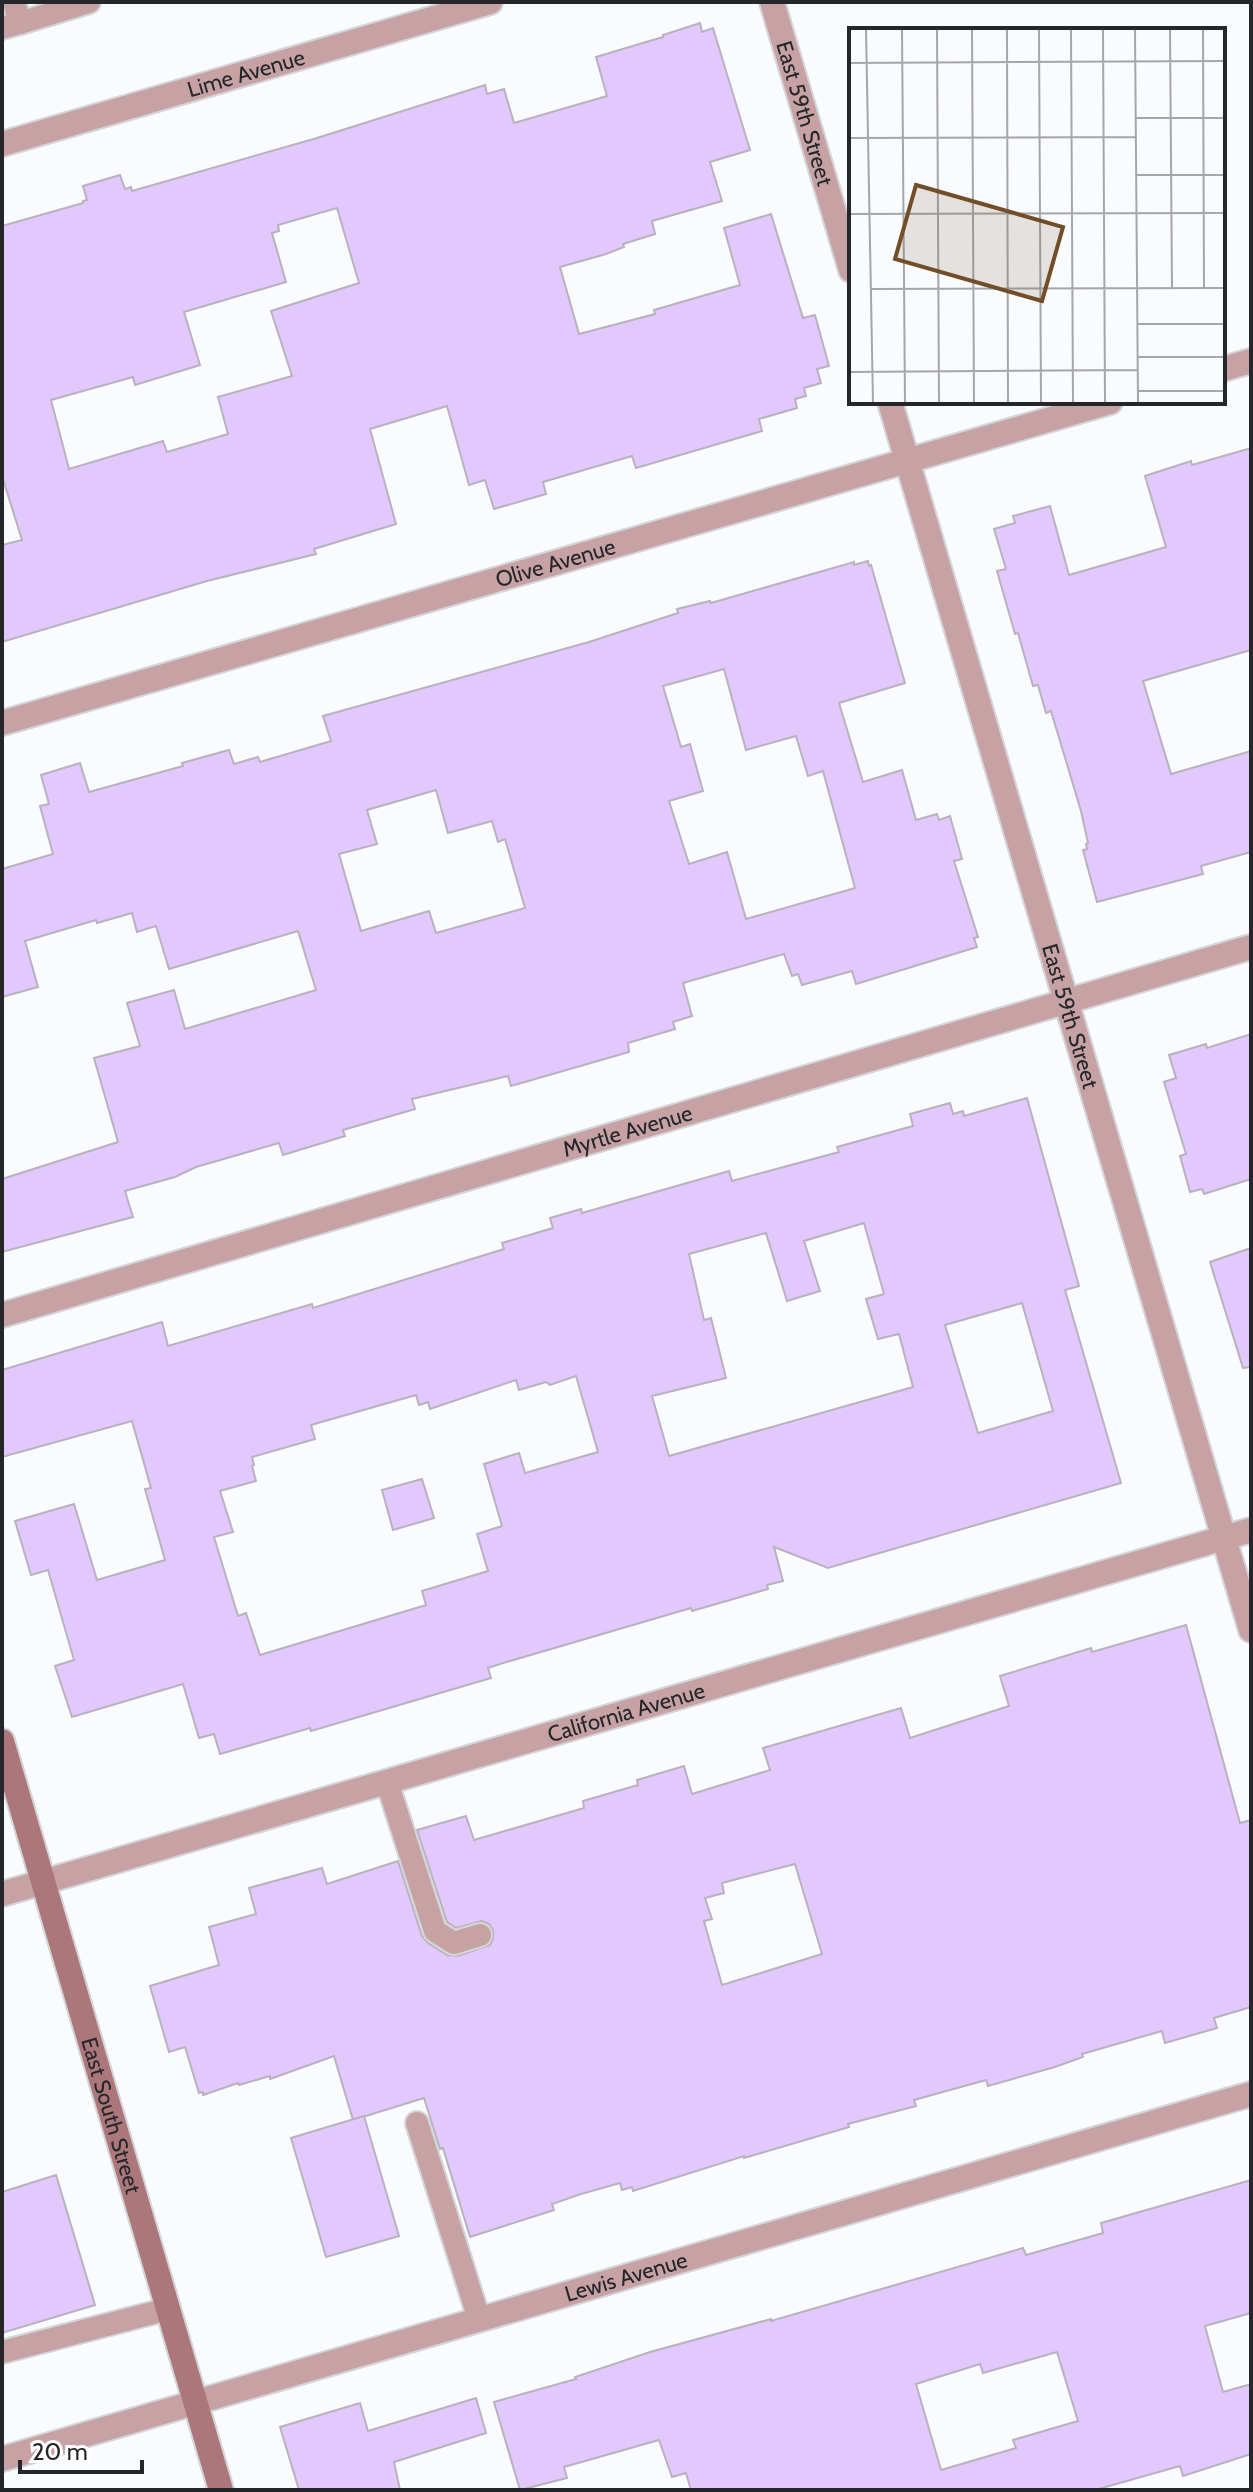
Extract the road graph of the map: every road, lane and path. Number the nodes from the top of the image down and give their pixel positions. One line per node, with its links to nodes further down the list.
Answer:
1 (89, 2): 4 (lane)
2 (490, 2): 5 (street, Lime Avenue)
3 (772, 2): 6 (street, East 59th Street)
4 (12, 18)
5 (2, 144)
6 (849, 263)
7 (1251, 361): 8 (street)
8 (1225, 368)
9 (891, 404): 11 (street, East 59th Street)
10 (1103, 404): 11 (street, Olive Avenue)
11 (907, 461): 12 (street, Olive Avenue); 14 (street, East 59th Street)
12 (2, 723)
13 (1251, 947): 14 (street, Myrtle Avenue)
14 (1065, 1000): 15 (street, Myrtle Avenue); 17 (street, East 59th Street)
15 (2, 1315)
16 (1251, 1530): 17 (street, California Avenue)
17 (1224, 1538): 18 (street, East 59th Street); 20 (street, California Avenue)
18 (1251, 1630)
19 (2, 1741): 21 (main road, East South Street)
20 (387, 1782): 21 (street, California Avenue); 23 (lane)
21 (44, 1882): 22 (street, California Avenue); 26 (main road, East South Street)
22 (2, 1894)
23 (480, 1935)
24 (1251, 2094): 27 (street, Lewis Avenue)
25 (417, 2123): 27 (lane)
26 (168, 2309): 28 (lane); 29 (main road, East South Street)
27 (479, 2319): 29 (street, Lewis Avenue)
28 (2, 2352)
29 (195, 2402): 30 (street, Lewis Avenue); 31 (main road, East South Street)
30 (2, 2459)
31 (221, 2490)

